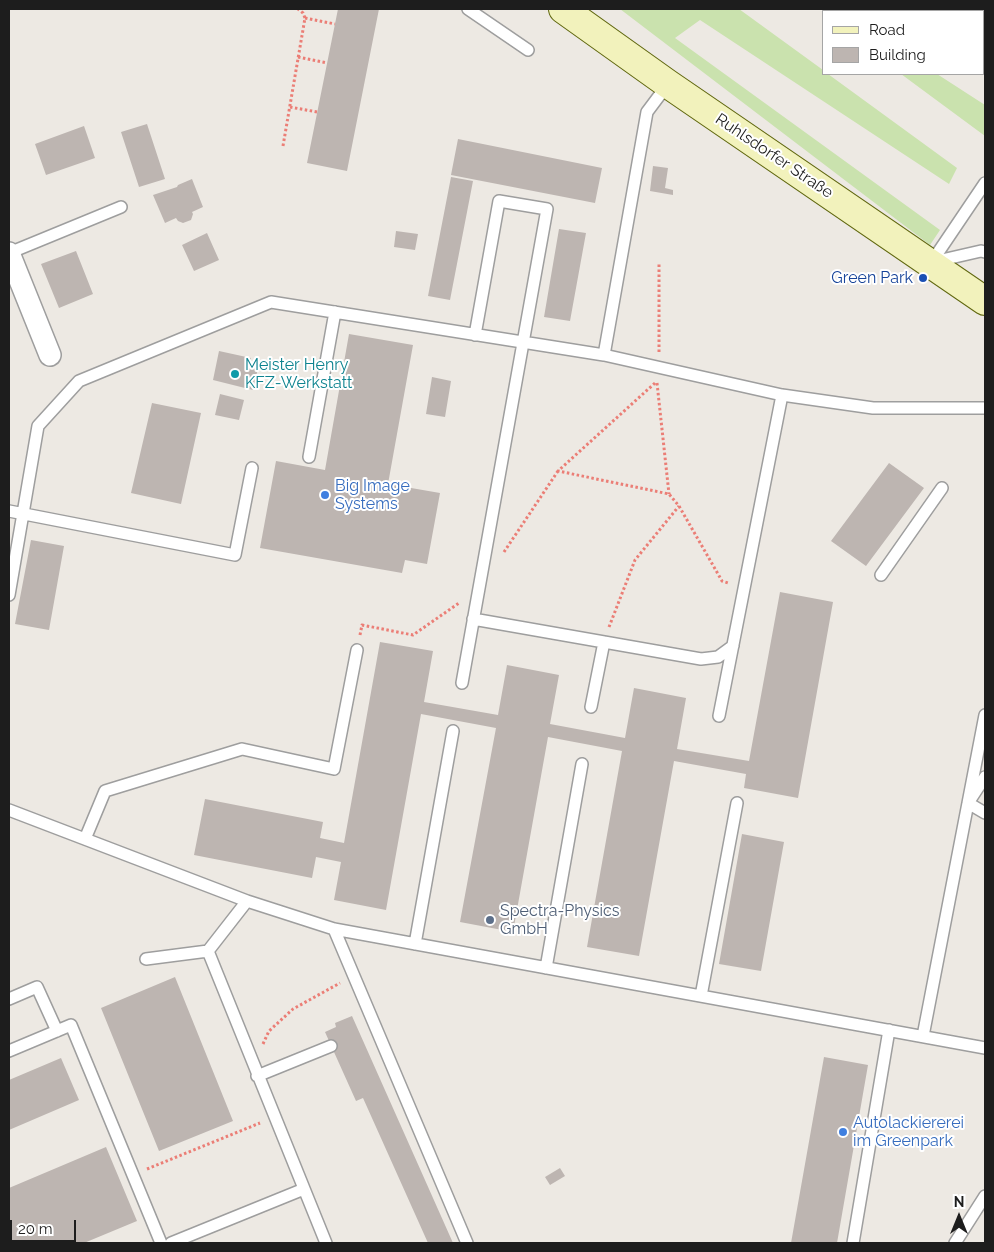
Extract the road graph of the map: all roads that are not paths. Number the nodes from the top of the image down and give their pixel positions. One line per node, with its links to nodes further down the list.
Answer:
1 (468, 9): 3 (lane)
2 (563, 9): 4 (street, Ruhlsdorfer Straße)
3 (528, 50)
4 (668, 84): 9 (street, Ruhlsdorfer Straße); 15 (lane)
5 (985, 183): 9 (lane)
6 (121, 207): 8 (lane)
7 (985, 252): 9 (lane)
8 (9, 253): 14 (street)
9 (931, 263): 10 (street, Ruhlsdorfer Straße)
10 (985, 301)
11 (335, 312): 12 (lane); 18 (lane); 22 (lane)
12 (475, 335): 13 (lane); 13 (lane)
13 (523, 342): 15 (lane); 25 (lane)
14 (50, 355)
15 (604, 355): 16 (lane)
16 (782, 395): 17 (lane); 27 (lane)
17 (985, 408)
18 (309, 457)
19 (252, 468): 22 (lane)
20 (942, 488): 23 (lane)
21 (9, 511): 22 (lane)
22 (23, 514): 24 (lane)
23 (881, 574)
24 (9, 595)
25 (473, 619): 26 (lane); 29 (lane)
26 (604, 642): 27 (lane); 30 (lane)
27 (733, 646): 32 (lane)
28 (357, 650): 40 (lane)
29 (462, 683)
30 (591, 707)
31 (985, 715): 37 (lane)
32 (719, 716)
33 (453, 731): 43 (lane)
34 (582, 764): 46 (lane)
35 (985, 777): 37 (lane)
36 (737, 803): 47 (lane)
37 (968, 803): 39 (lane); 51 (lane)
38 (9, 810): 40 (lane)
39 (985, 813)
40 (85, 839): 41 (lane)
41 (247, 901): 42 (lane); 44 (lane)
42 (334, 929): 43 (lane); 61 (lane)
43 (415, 944): 46 (lane)
44 (208, 951): 45 (lane); 55 (lane)
45 (146, 959)
46 (546, 968): 47 (lane)
47 (701, 996): 49 (lane)
48 (9, 999): 50 (lane)
49 (890, 1030): 51 (lane); 62 (lane)
50 (57, 1031): 54 (lane); 58 (lane)
51 (923, 1036): 53 (lane)
52 (331, 1046): 55 (lane)
53 (985, 1048)
54 (9, 1051)
55 (255, 1071): 56 (lane)
56 (304, 1189): 59 (lane); 60 (lane)
57 (985, 1196): 63 (lane)
58 (161, 1243)
59 (171, 1243)
60 (326, 1243)
61 (468, 1243)
62 (853, 1243)
63 (955, 1243)

